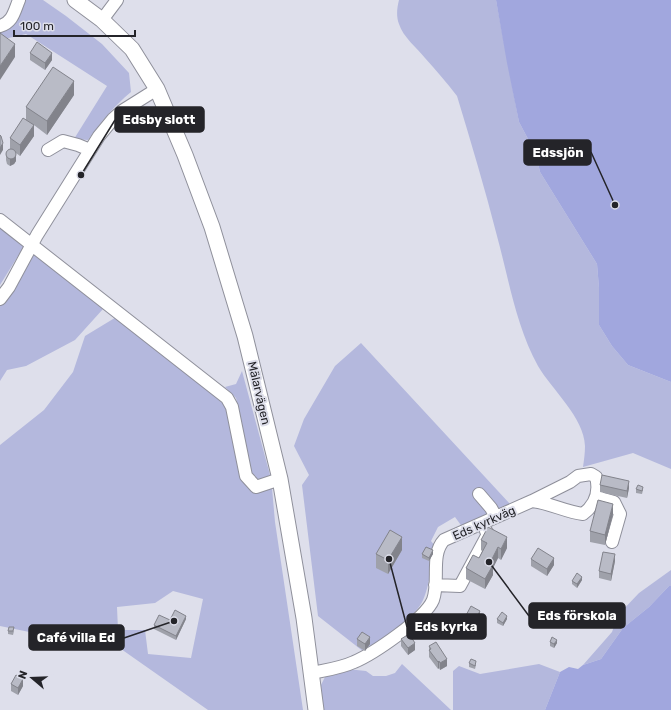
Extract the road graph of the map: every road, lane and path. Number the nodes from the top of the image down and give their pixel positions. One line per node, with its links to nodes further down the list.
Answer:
1 (18, 0): 5 (street)
2 (75, 0): 4 (main road, Mälarvägen)
3 (117, 0): 4 (street)
4 (102, 20): 6 (main road, Mälarvägen)
5 (0, 26)
6 (156, 89): 8 (street); 12 (main road, Mälarvägen)
7 (48, 150): 8 (street)
8 (90, 150): 10 (street)
9 (0, 220): 10 (street)
10 (32, 245): 11 (street); 12 (street)
11 (0, 299)
12 (280, 479): 20 (main road, Mälarvägen)
13 (479, 494): 16 (street)
14 (596, 497): 15 (street); 15 (street, Eds kyrkväg); 18 (street)
15 (532, 501): 16 (street, Eds kyrkväg)
16 (496, 517): 17 (street, Eds kyrkväg)
17 (483, 524): 19 (street, Eds kyrkväg); 19 (street)
18 (612, 542)
19 (435, 585): 20 (street, Eds kyrkväg)
20 (312, 673): 21 (main road, Mälarvägen)
21 (316, 710)

